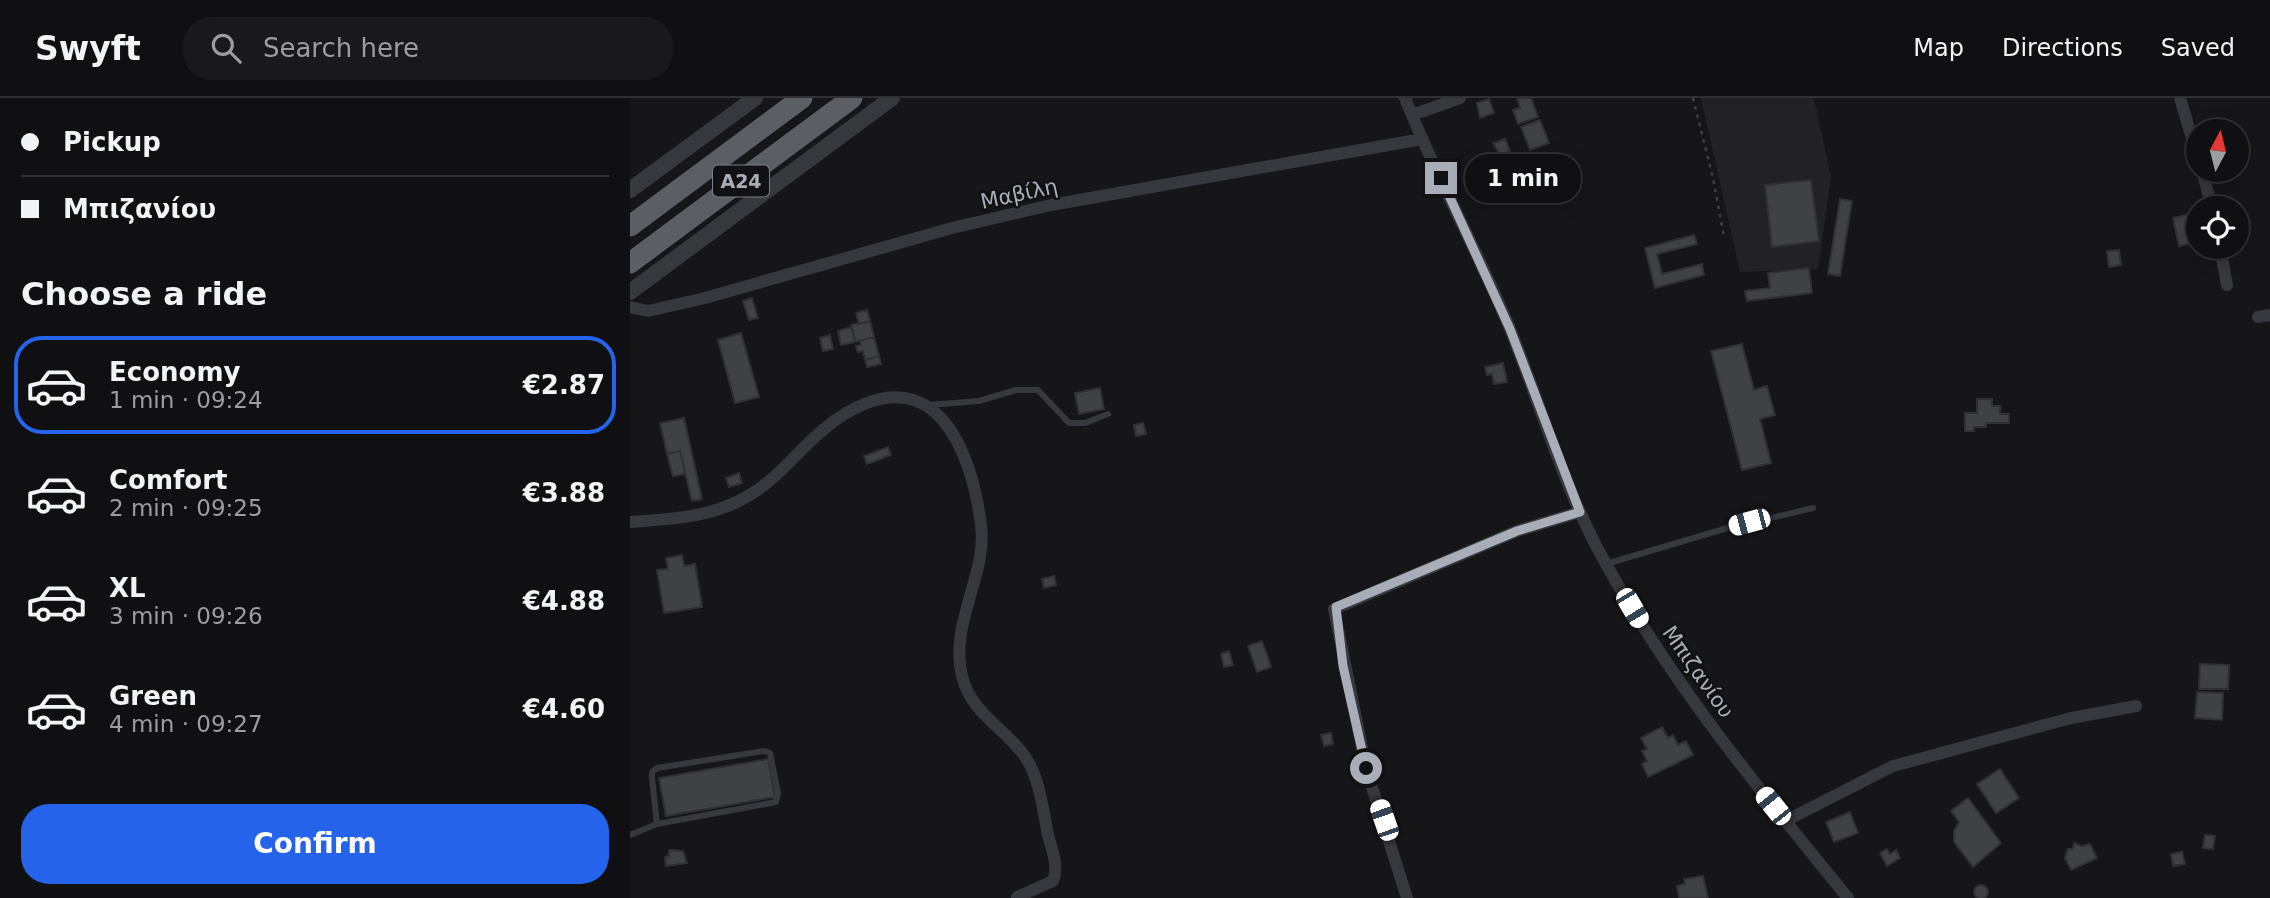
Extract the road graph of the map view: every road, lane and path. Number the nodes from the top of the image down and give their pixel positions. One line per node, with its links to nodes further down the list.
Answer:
1 (755, 98): 12 (street)
2 (802, 98): 13 (highway, Α24)
3 (852, 98): 16 (highway, Α24)
4 (892, 98): 18 (street)
5 (1405, 98): 9 (street, Μπιζανίου)
6 (1460, 98): 9 (street)
7 (1693, 98): 14 (path)
8 (2180, 98): 10 (street)
9 (1412, 115): 11 (street, Μπιζανίου)
10 (2186, 119)
11 (1422, 139): 19 (street, Μαβίλη); 23 (street, Μπιζανίου)
12 (630, 190)
13 (630, 226)
14 (1724, 237)
15 (2222, 259): 17 (street)
16 (630, 263)
17 (2227, 285)
18 (630, 292)
19 (630, 307)
20 (928, 405): 21 (lane); 24 (street); 30 (street)
21 (1108, 414)
22 (1813, 508): 25 (lane)
23 (1580, 512): 25 (street, Μπιζανίου); 31 (street)
24 (630, 522)
25 (1606, 564): 27 (street, Μπιζανίου)
26 (2136, 706): 27 (street)
27 (1785, 821): 32 (street, Μπιζανίου)
28 (657, 824): 28 (lane); 29 (lane)
29 (630, 835)
30 (1017, 897)
31 (1407, 898)
32 (1848, 898)

